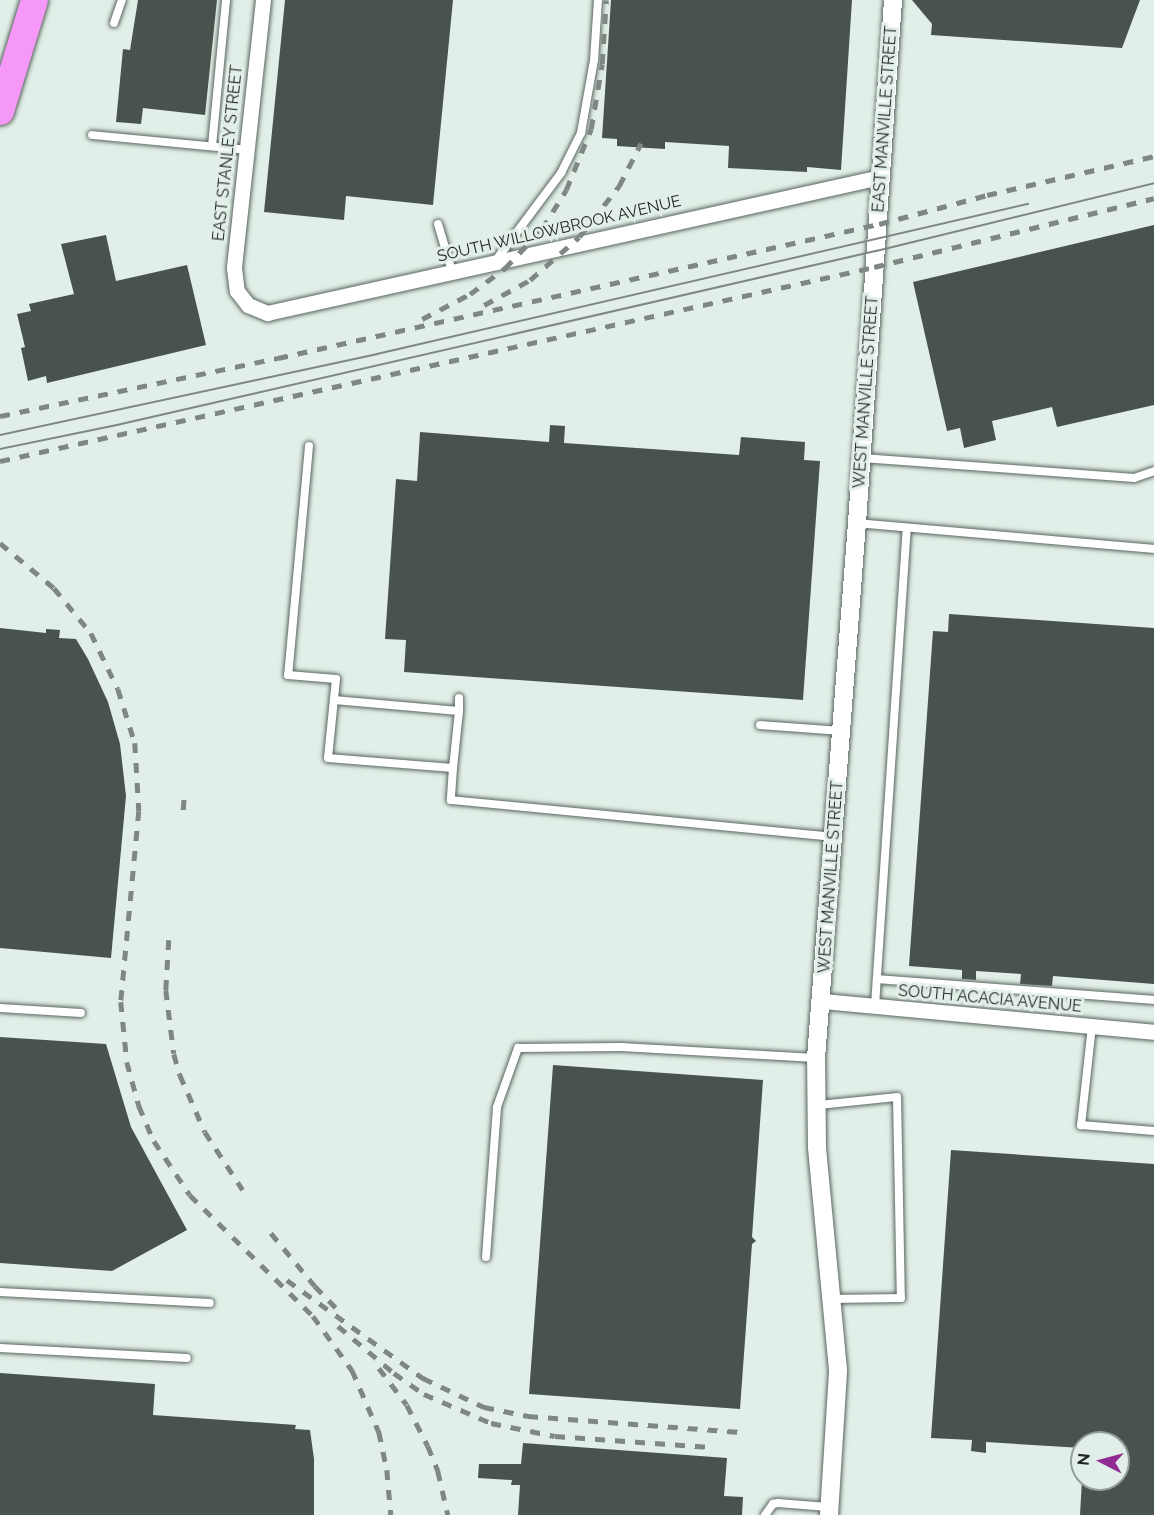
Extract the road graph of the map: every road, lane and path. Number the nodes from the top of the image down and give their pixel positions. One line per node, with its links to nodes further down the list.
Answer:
1 (34, 0): 8 (highway)
2 (122, 0): 7 (lane)
3 (226, 0): 10 (lane)
4 (262, 0): 11 (street, EAST STANLEY STREET)
5 (598, 0): 15 (lane)
6 (893, 0): 12 (street, EAST MANVILLE STREET)
7 (114, 23)
8 (0, 111)
9 (92, 135): 10 (lane)
10 (212, 146): 11 (lane)
11 (247, 150): 17 (street, EAST STANLEY STREET)
12 (880, 177): 14 (street, EAST MANVILLE STREET); 15 (street, SOUTH WILLOWBROOK AVENUE)
13 (438, 224): 16 (lane)
14 (878, 239): 19 (street, WEST MANVILLE STREET)
15 (495, 262): 16 (street, SOUTH WILLOWBROOK AVENUE)
16 (452, 272): 17 (street, SOUTH WILLOWBROOK AVENUE)
17 (248, 305)
18 (309, 446): 25 (lane)
19 (862, 458): 20 (lane); 21 (street, WEST MANVILLE STREET)
20 (1154, 471)
21 (857, 523): 22 (lane); 28 (street, WEST MANVILLE STREET)
22 (907, 528): 23 (lane); 31 (lane)
23 (1154, 549)
24 (459, 698): 26 (lane)
25 (334, 700): 26 (lane); 29 (lane)
26 (459, 711): 29 (lane)
27 (760, 725): 28 (lane)
28 (842, 731): 30 (street, WEST MANVILLE STREET)
29 (453, 768): 30 (lane)
30 (834, 837): 33 (street, WEST MANVILLE STREET)
31 (877, 980): 32 (lane); 34 (lane)
32 (1154, 1000)
33 (822, 1001): 34 (street, SOUTH ACACIA AVENUE); 39 (street, WEST MANVILLE STREET)
34 (875, 1006): 37 (street, SOUTH ACACIA AVENUE)
35 (0, 1008): 36 (lane)
36 (81, 1012)
37 (1092, 1026): 38 (street, SOUTH ACACIA AVENUE); 41 (lane)
38 (1154, 1032)
39 (816, 1058): 40 (street, WEST MANVILLE STREET); 42 (lane)
40 (815, 1105): 44 (street, WEST MANVILLE STREET); 44 (lane)
41 (1154, 1131)
42 (486, 1257)
43 (0, 1292): 45 (lane)
44 (833, 1299): 48 (street, WEST MANVILLE STREET)
45 (210, 1303)
46 (0, 1348): 47 (lane)
47 (187, 1358)
48 (830, 1511): 49 (lane)
49 (765, 1515)

